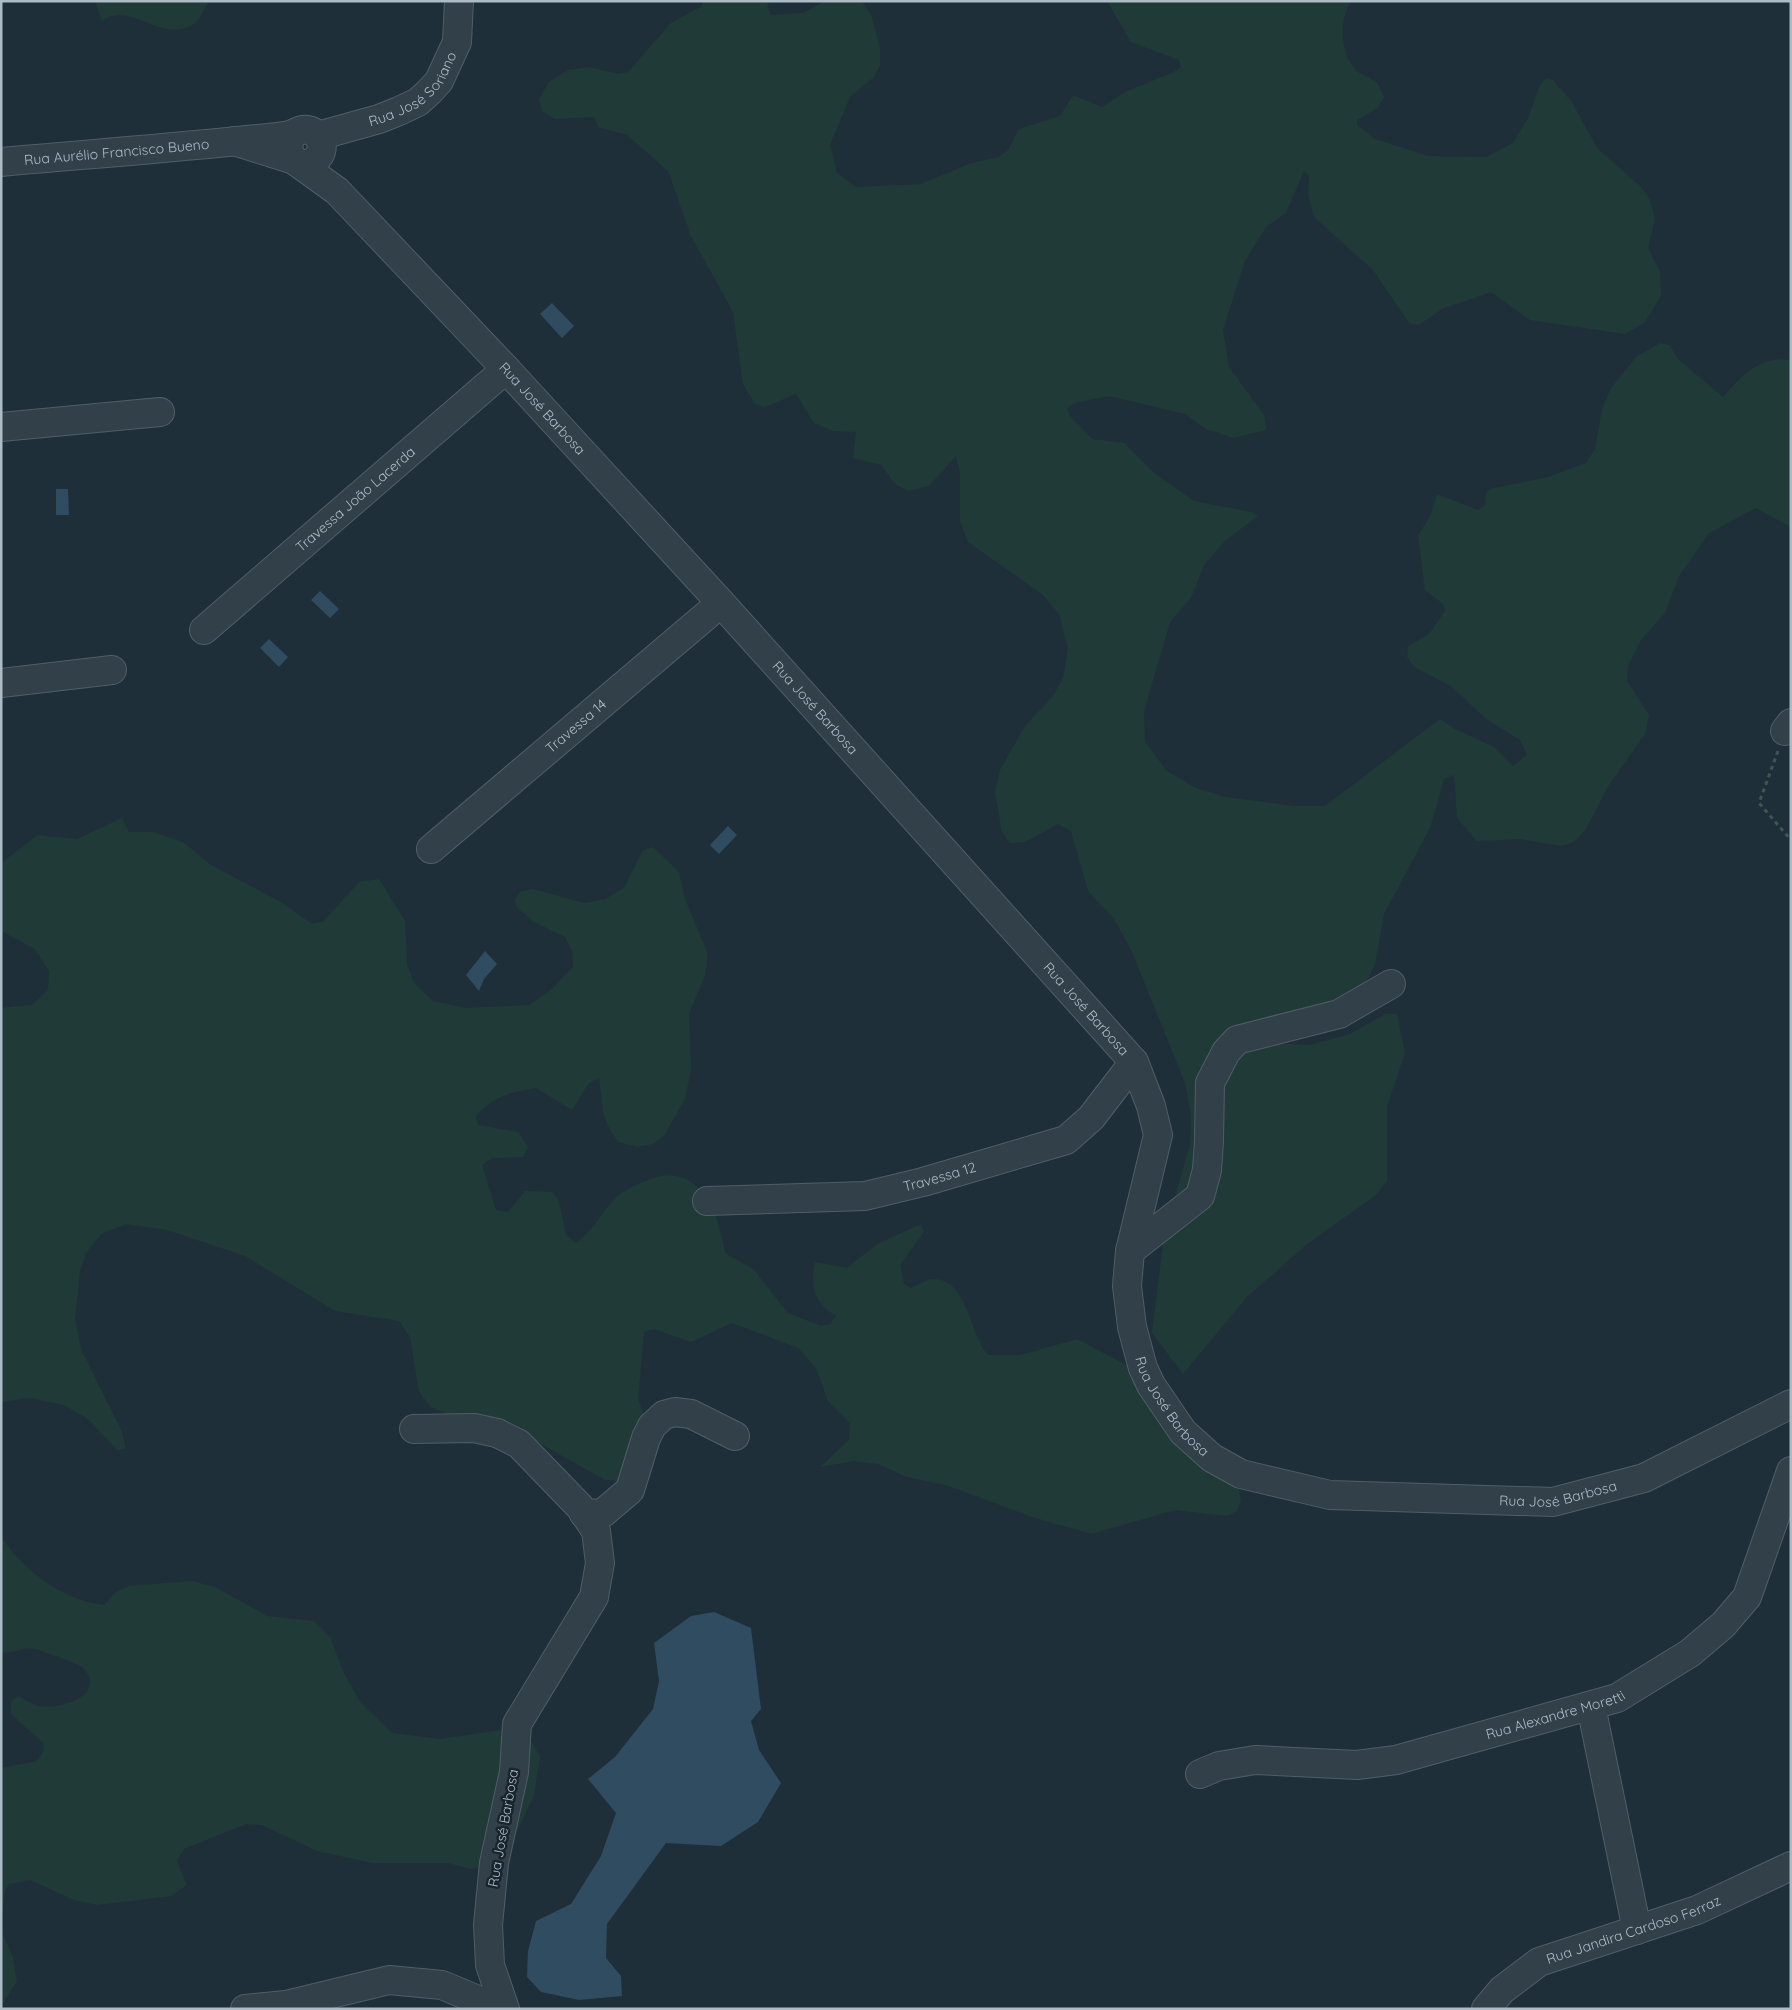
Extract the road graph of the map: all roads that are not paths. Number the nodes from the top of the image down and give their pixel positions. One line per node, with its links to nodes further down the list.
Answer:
1 (458, 1): 2 (street, Rua José Soriano)
2 (307, 145): 3 (street, Rua Aurélio Francisco Bueno); 4 (street, Rua José Barbosa)
3 (1, 162)
4 (506, 369): 7 (street, Rua José Barbosa); 8 (street, Travessa João Lacerda)
5 (160, 412): 6 (street)
6 (1, 427)
7 (721, 603): 11 (street, Travessa 14); 13 (street, Rua José Barbosa)
8 (204, 630)
9 (112, 670): 10 (street)
10 (1, 683)
11 (431, 849)
12 (1391, 984): 15 (street)
13 (1134, 1062): 14 (street, Travessa 12); 15 (street, Rua José Barbosa)
14 (707, 1201)
15 (1130, 1251): 16 (street, Rua José Barbosa)
16 (1791, 1404)
17 (414, 1430): 20 (street, Rua José Barbosa)
18 (735, 1436): 20 (street)
19 (1791, 1471): 21 (street, Rua Alexandre Moretti)
20 (584, 1514): 25 (street, Rua José Barbosa)
21 (1591, 1706): 22 (street, Rua Alexandre Moretti); 24 (street)
22 (1200, 1774)
23 (1791, 1866): 24 (street, Rua Jandira Cardoso Ferraz)
24 (1637, 1930): 27 (street, Rua Jandira Cardoso Ferraz)
25 (491, 2007): 26 (street)
26 (245, 2009)
27 (1486, 2009)

